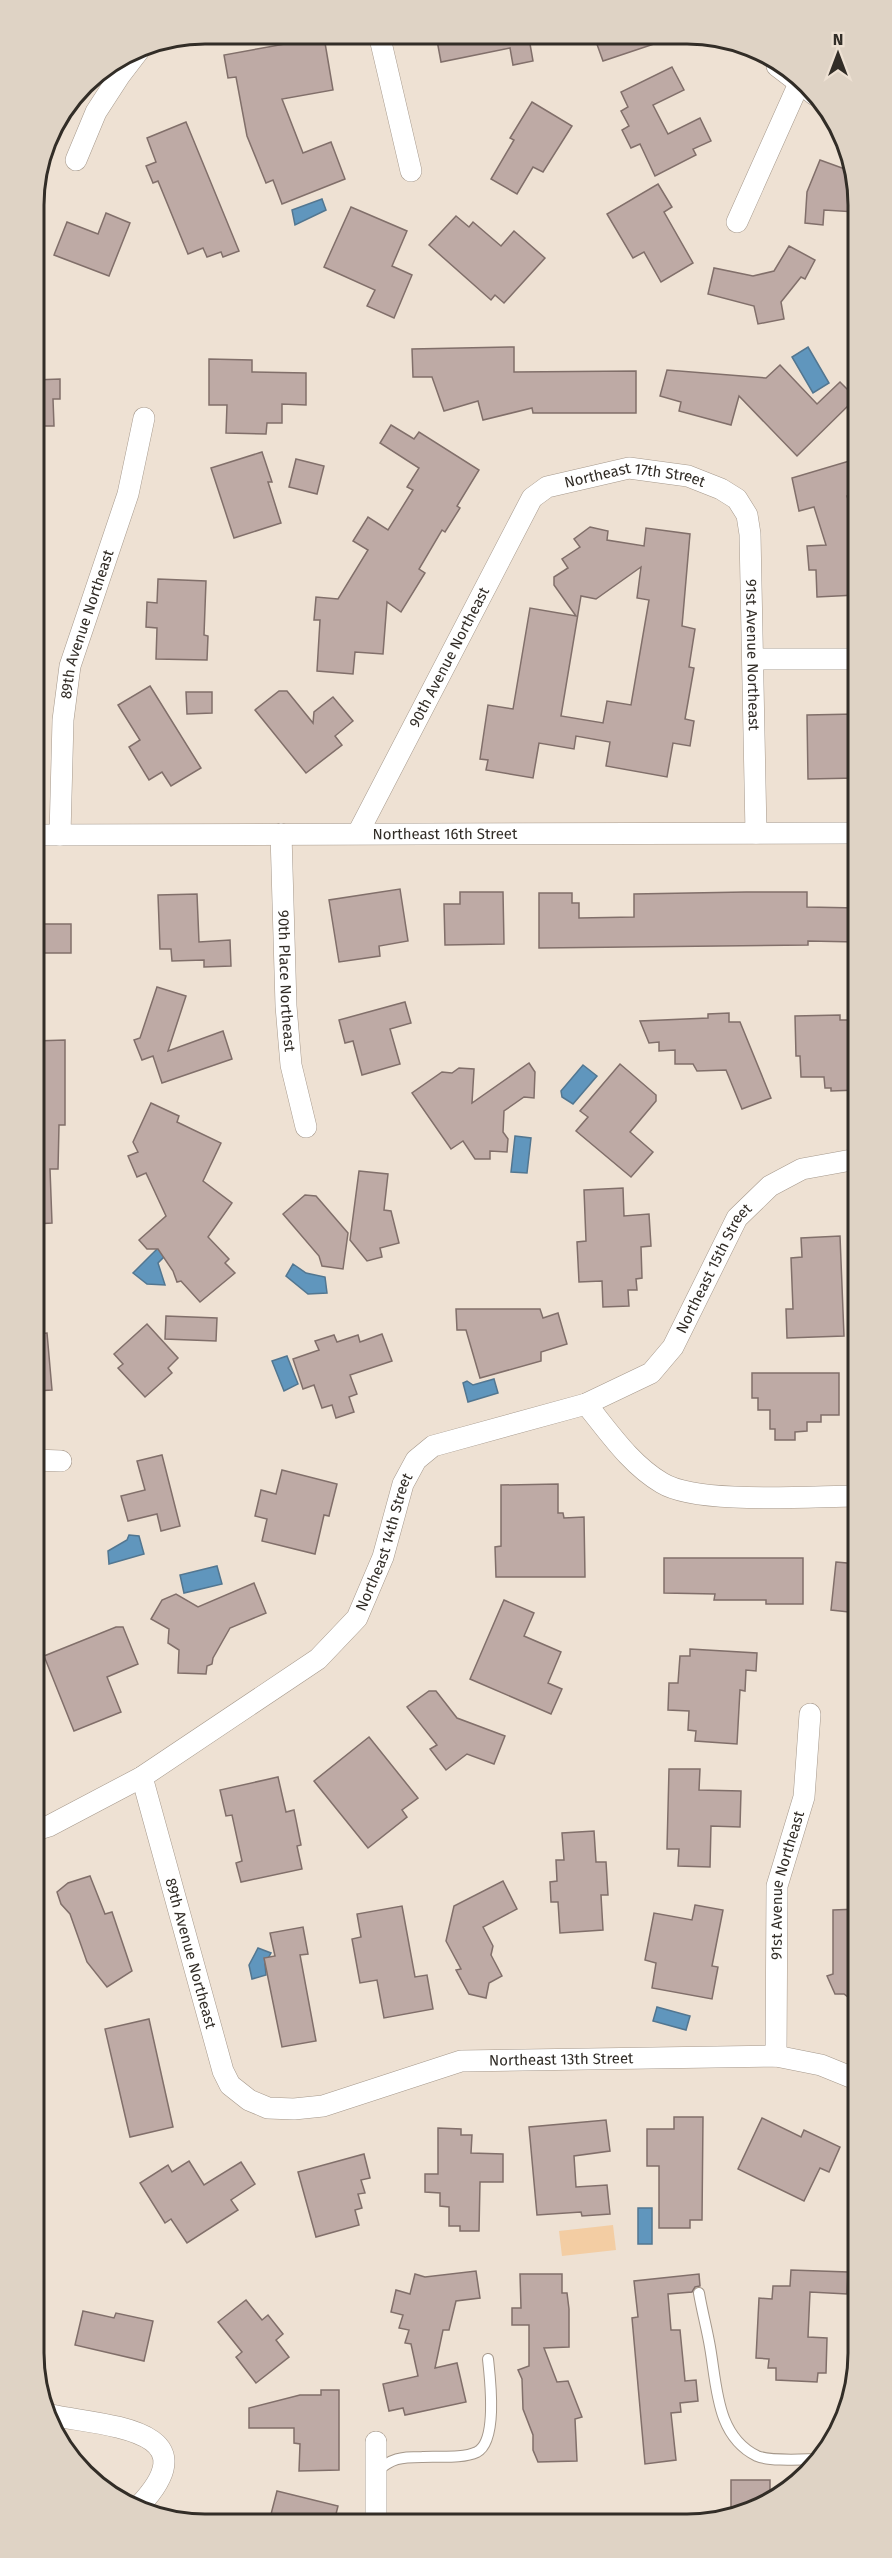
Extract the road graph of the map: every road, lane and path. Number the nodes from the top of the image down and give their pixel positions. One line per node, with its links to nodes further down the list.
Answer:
1 (381, 44): 5 (street)
2 (130, 62): 4 (street)
3 (802, 92): 6 (street)
4 (76, 160)
5 (411, 171)
6 (737, 222)
7 (144, 418): 17 (street, 89th Avenue Northeast)
8 (547, 487): 9 (street, Northeast 17th Street); 13 (street, 90th Avenue Northeast)
9 (721, 489): 10 (street, 91st Avenue Northeast)
10 (753, 659): 11 (street); 14 (street, 91st Avenue Northeast)
11 (848, 659)
12 (848, 832): 14 (street, Northeast 16th Street)
13 (358, 833): 14 (street, Northeast 16th Street); 15 (street, Northeast 16th Street)
14 (756, 833)
15 (281, 834): 17 (street, Northeast 16th Street); 18 (street, 90th Place Northeast)
16 (44, 835): 17 (street, Northeast 16th Street)
17 (60, 835)
18 (306, 1127)
19 (848, 1161): 20 (street, Northeast 15th Street)
20 (586, 1404): 23 (street); 25 (street, Northeast 14th Street)
21 (44, 1460): 22 (street)
22 (62, 1461)
23 (848, 1496)
24 (810, 1714): 27 (street, 91st Avenue Northeast)
25 (142, 1777): 26 (street, Northeast 14th Street); 29 (street, 89th Avenue Northeast)
26 (44, 1828)
27 (776, 2056): 28 (street, Northeast 13th Street); 29 (street, Northeast 13th Street)
28 (848, 2076)
29 (268, 2108)
30 (699, 2293): 34 (lane)
31 (488, 2359): 35 (lane)
32 (56, 2416): 36 (street)
33 (376, 2442): 35 (street)
34 (810, 2459)
35 (376, 2472): 37 (street)
36 (143, 2502)
37 (376, 2514)

